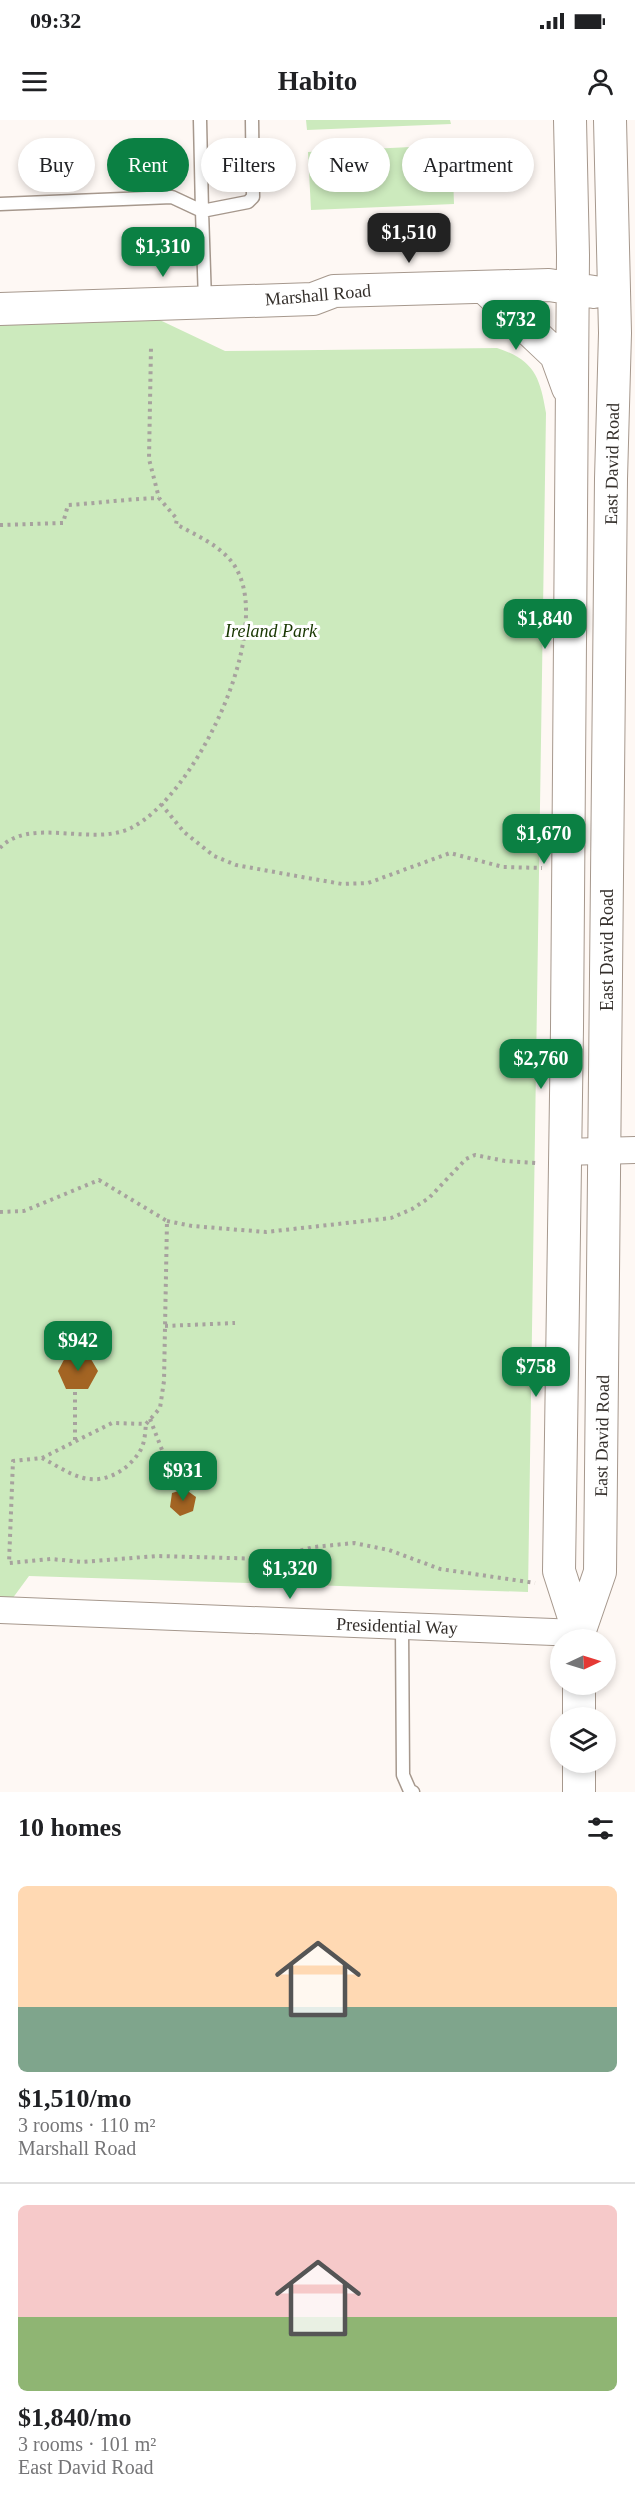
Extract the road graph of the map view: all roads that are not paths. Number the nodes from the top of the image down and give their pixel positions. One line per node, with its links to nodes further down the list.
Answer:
1 (200, 120): 6 (lane)
2 (252, 120): 6 (lane)
3 (570, 120): 8 (street)
4 (610, 120): 9 (street, East David Road)
5 (0, 204): 6 (lane)
6 (202, 211): 10 (lane)
7 (484, 287): 8 (street, Marshall Road); 10 (street, Marshall Road); 12 (street)
8 (573, 288): 9 (street, Marshall Road); 12 (street)
9 (624, 296): 13 (street, East David Road)
10 (205, 301): 11 (street, Marshall Road)
11 (0, 309)
12 (572, 399): 14 (street)
13 (620, 1151): 14 (street); 18 (street, East David Road)
14 (554, 1158): 17 (street)
15 (0, 1610): 16 (street, Presidential Way)
16 (402, 1627): 19 (street, Presidential Way); 21 (lane)
17 (577, 1629)
18 (581, 1629)
19 (550, 1635)
20 (579, 1773): 22 (street)
21 (413, 1792)
22 (579, 1792)

